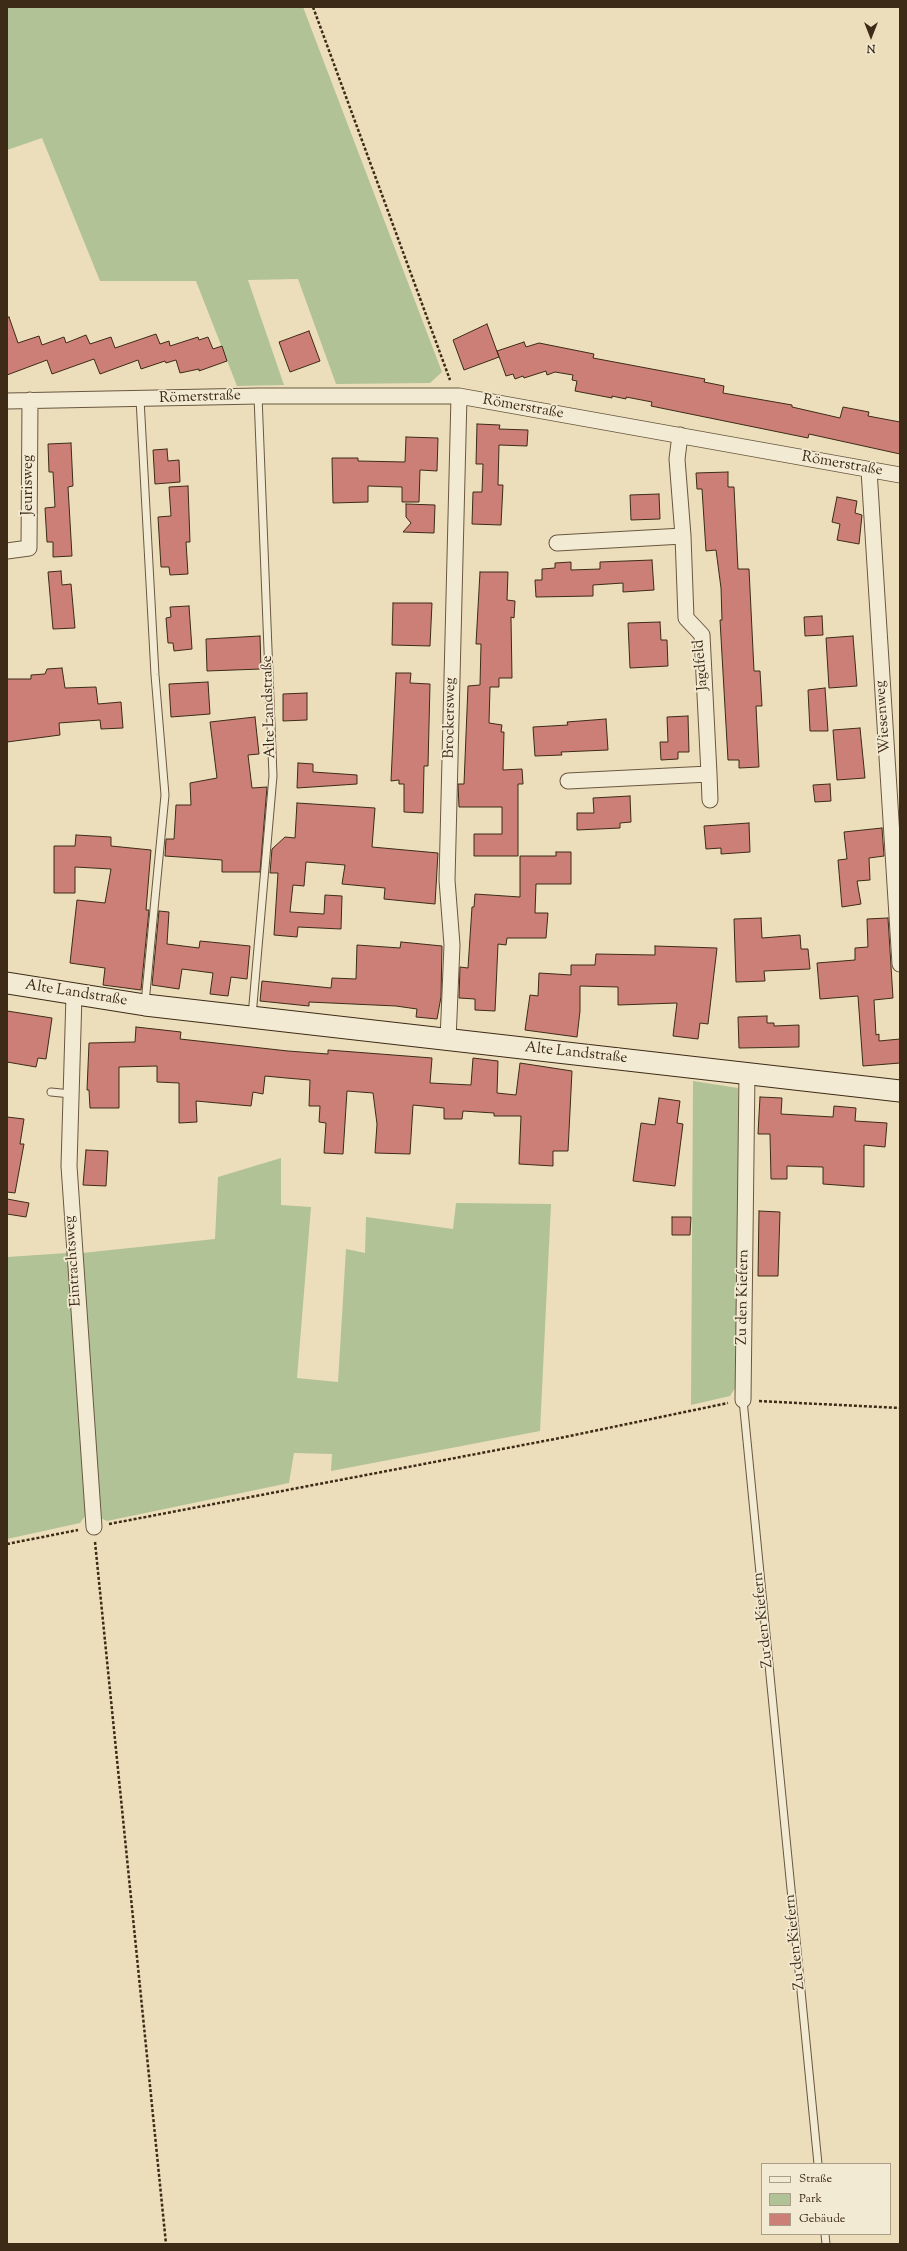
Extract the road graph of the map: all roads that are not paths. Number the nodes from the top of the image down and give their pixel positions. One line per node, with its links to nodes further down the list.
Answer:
1 (258, 396): 2 (street, Römerstraße); 3 (street, Römerstraße); 20 (lane, Alte Landstraße)
2 (459, 396): 6 (street, Römerstraße); 21 (street, Brockersweg)
3 (140, 399): 4 (street, Römerstraße); 12 (lane, Römerstraße)
4 (30, 400): 5 (street, Römerstraße); 11 (street, Jeurisweg)
5 (7, 401)
6 (680, 435): 7 (street, Römerstraße); 9 (street, Jagdfeld)
7 (869, 470): 8 (street, Römerstraße); 16 (street, Wiesenweg)
8 (900, 475)
9 (683, 536): 10 (street); 13 (street, Jagdfeld)
10 (557, 543)
11 (7, 551)
12 (155, 675): 19 (lane, Alte Landstraße)
13 (709, 774): 14 (street); 15 (street, Jagdfeld)
14 (568, 781)
15 (710, 800)
16 (900, 964)
17 (7, 983): 18 (main road, Alte Landstraße)
18 (74, 995): 19 (main road, Alte Landstraße); 25 (street, Eintrachtsweg)
19 (145, 1005): 20 (main road, Alte Landstraße)
20 (251, 1018): 21 (main road, Alte Landstraße)
21 (448, 1040): 22 (main road, Alte Landstraße)
22 (747, 1074): 23 (main road, Alte Landstraße); 26 (street, Zu den Kiefern)
23 (900, 1091)
24 (51, 1092): 25 (lane)
25 (71, 1094): 27 (street, Eintrachtsweg)
26 (743, 1400): 28 (lane, Zu den Kiefern)
27 (94, 1527)
28 (818, 2163)

